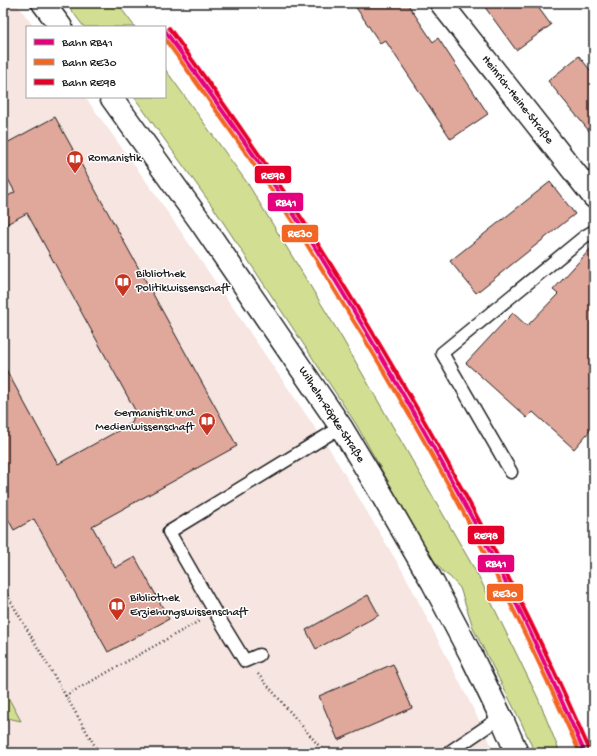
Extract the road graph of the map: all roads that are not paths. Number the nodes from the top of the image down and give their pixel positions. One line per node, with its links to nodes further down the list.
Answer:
1 (43, 3): 3 (main road)
2 (441, 3): 5 (main road, Heinrich-Heine-Straße)
3 (60, 26)
4 (113, 98): 7 (main road, Wilhelm-Röpke-Straße)
5 (594, 197)
6 (594, 231): 8 (lane)
7 (341, 427): 9 (lane); 10 (main road, Wilhelm-Röpke-Straße)
8 (511, 472)
9 (259, 655)
10 (501, 717): 11 (lane); 12 (main road, Wilhelm-Röpke-Straße)
11 (448, 753)
12 (517, 753)

